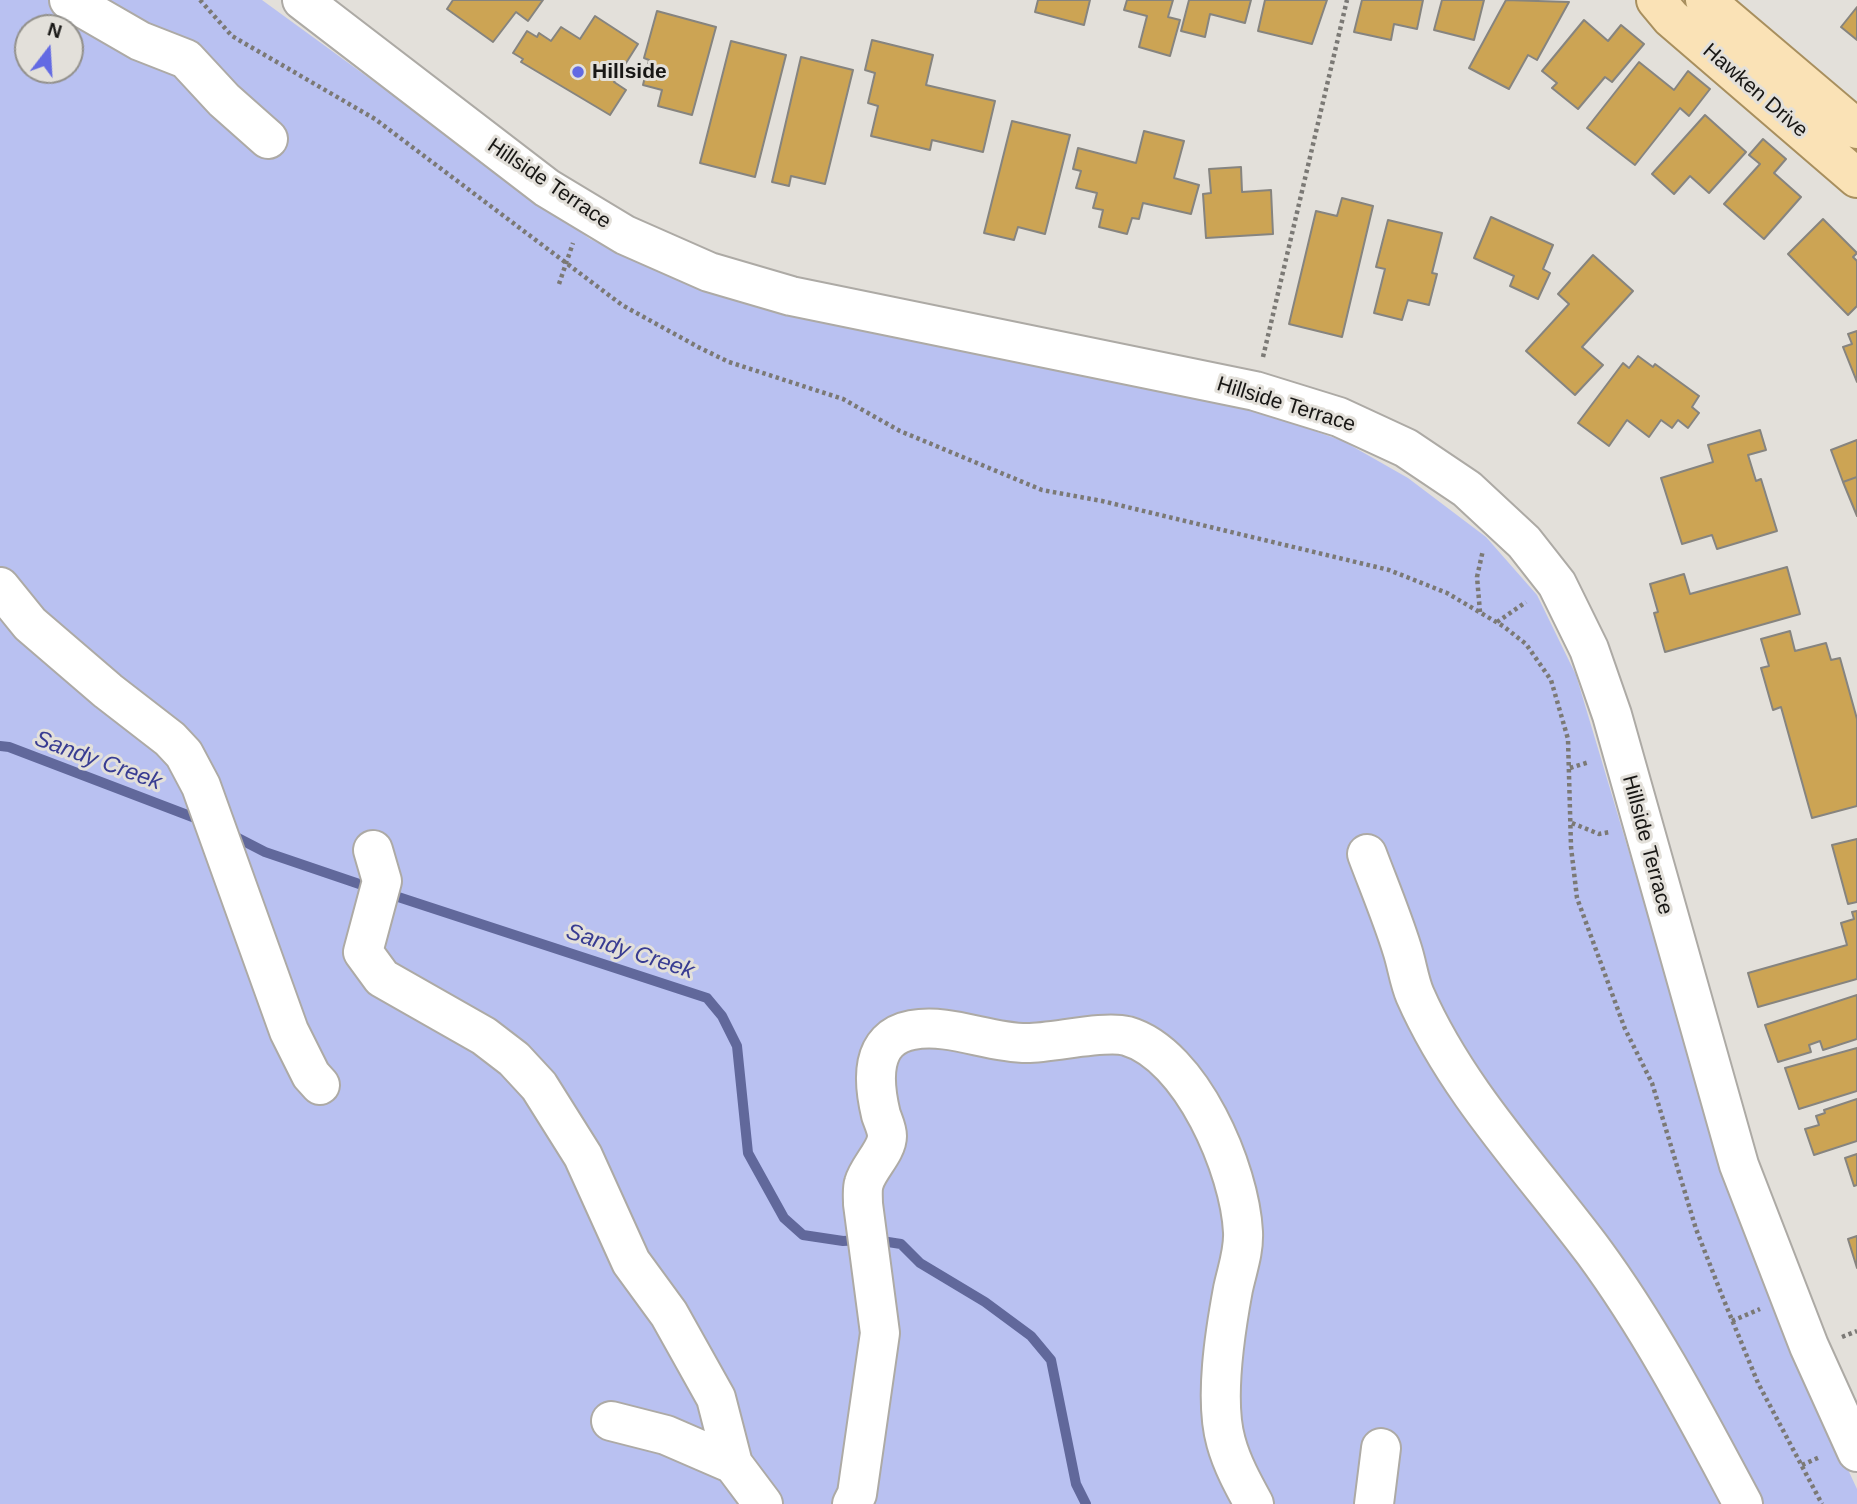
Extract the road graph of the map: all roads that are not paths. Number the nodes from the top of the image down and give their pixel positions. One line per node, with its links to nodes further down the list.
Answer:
1 (69, 0): 6 (street)
2 (302, 0): 14 (street, Hillside Terrace)
3 (1656, 0): 7 (main road, Hawken Drive)
4 (1705, 0): 5 (main road, Hawken Drive)
5 (1857, 129)
6 (268, 139)
7 (1857, 178)
8 (0, 587): 11 (street)
9 (1367, 854): 20 (street)
10 (378, 865): 15 (street)
11 (320, 1084)
12 (611, 1420): 15 (street)
13 (1381, 1448): 19 (street)
14 (1857, 1452)
15 (733, 1464): 16 (street)
16 (763, 1504)
17 (852, 1504): 18 (street)
18 (1254, 1504)
19 (1374, 1504)
20 (1743, 1504)

